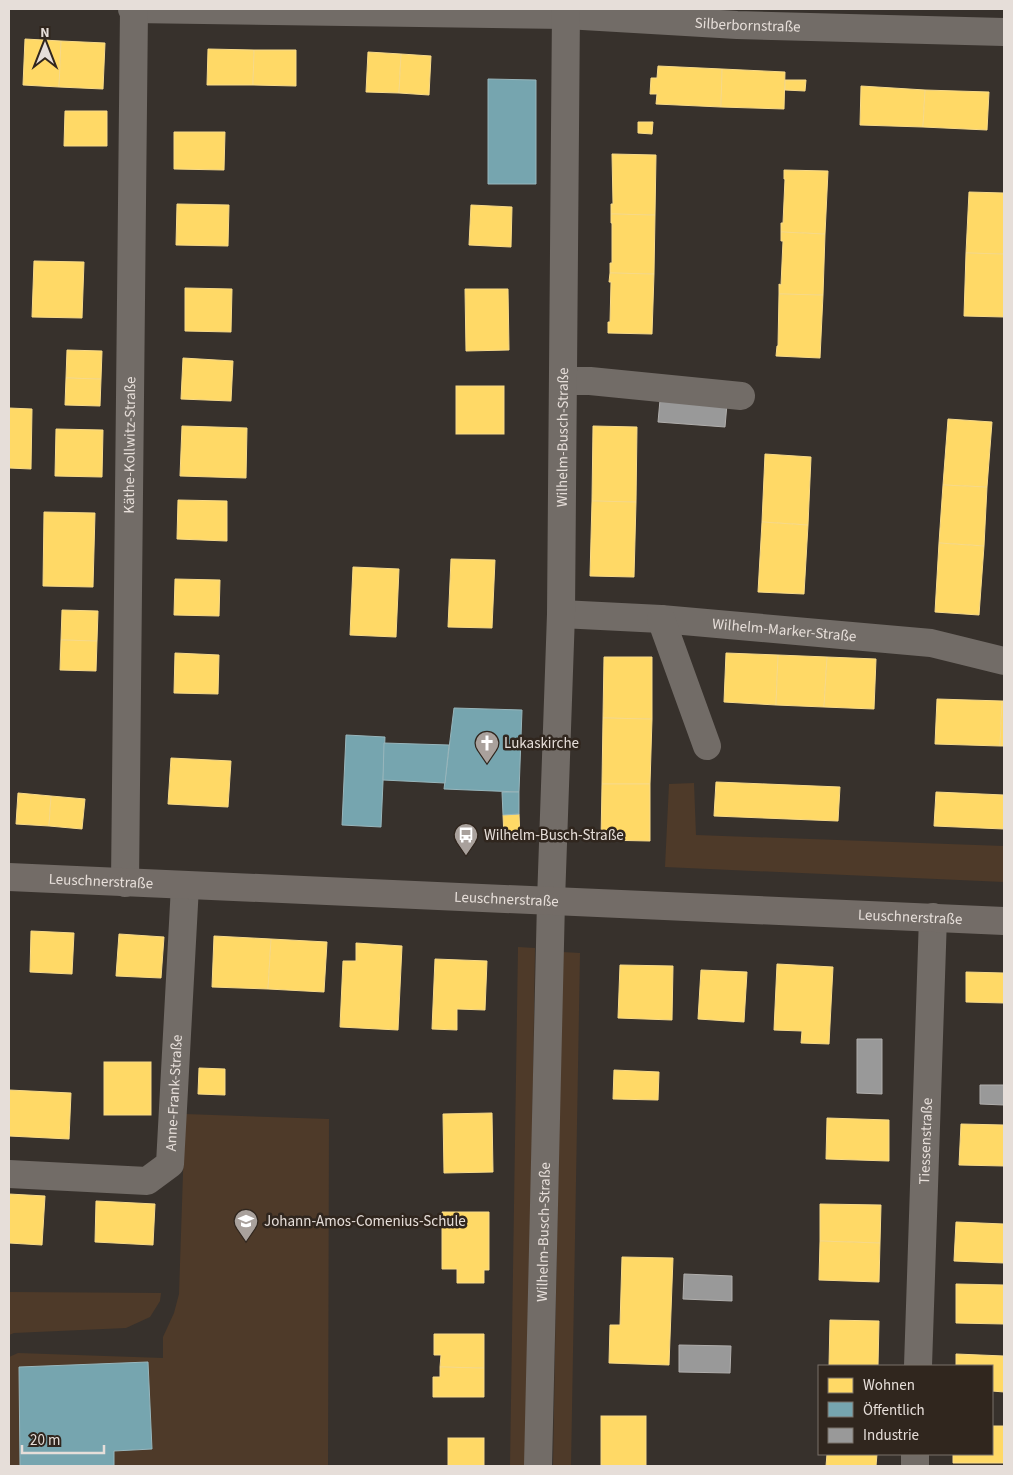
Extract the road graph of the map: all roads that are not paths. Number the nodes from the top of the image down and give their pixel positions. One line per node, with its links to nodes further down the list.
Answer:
1 (133, 9): 2 (street, Silberbornstraße); 13 (street, Käthe-Kollwitz-Straße)
2 (566, 12): 3 (street, Silberbornstraße); 6 (street, Wilhelm-Busch-Straße)
3 (738, 17): 4 (street, Silberbornstraße)
4 (964, 20): 5 (street, Silberbornstraße)
5 (1004, 32)
6 (563, 381): 7 (street); 8 (street, Wilhelm-Busch-Straße)
7 (741, 396)
8 (561, 614): 9 (street, Wilhelm-Marker-Straße); 15 (street, Wilhelm-Busch-Straße)
9 (661, 619): 10 (street, Wilhelm-Marker-Straße); 11 (street)
10 (1004, 661)
11 (707, 746)
12 (9, 877): 13 (main road, Leuschnerstraße)
13 (125, 883): 14 (main road, Leuschnerstraße)
14 (185, 886): 15 (main road, Leuschnerstraße); 18 (street, Anne-Frank-Straße)
15 (551, 901): 16 (main road, Leuschnerstraße); 20 (street, Wilhelm-Busch-Straße)
16 (934, 917): 17 (main road, Leuschnerstraße); 19 (street, Tiessenstraße)
17 (1004, 920)
18 (9, 1174)
19 (918, 1365)
20 (538, 1466)

